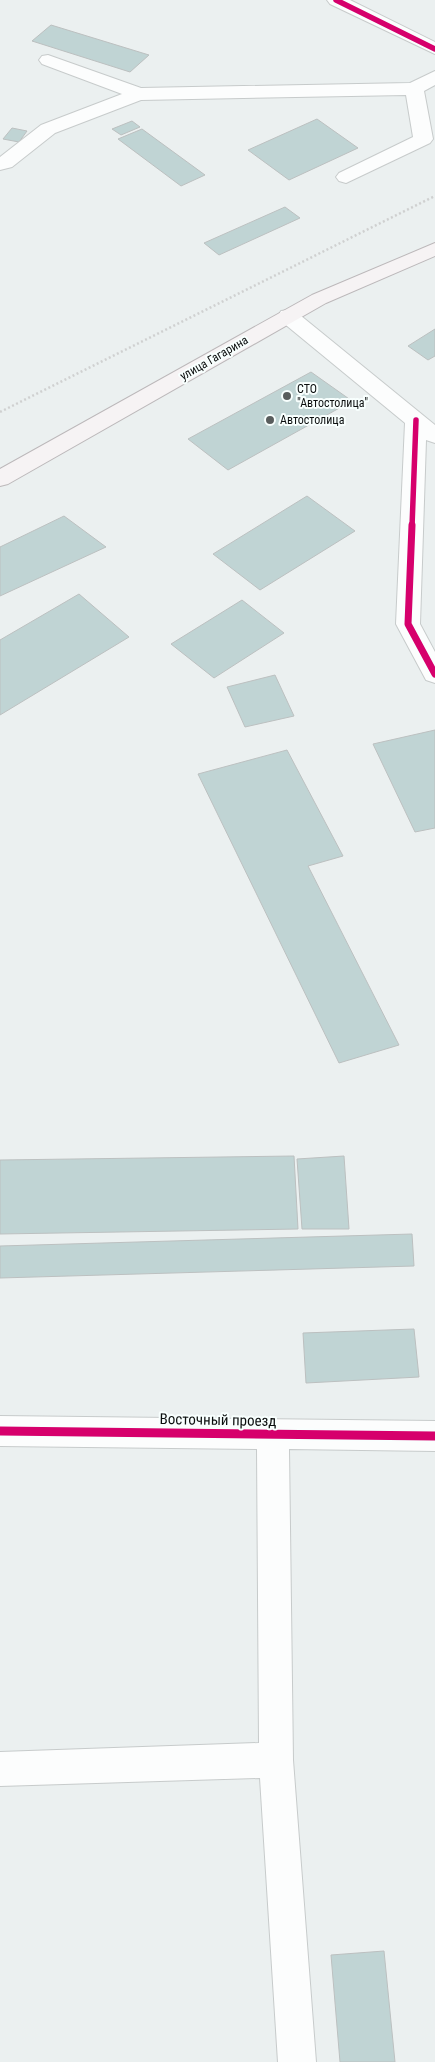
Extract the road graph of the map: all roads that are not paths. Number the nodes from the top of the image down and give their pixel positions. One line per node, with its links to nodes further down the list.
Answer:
1 (336, 0): 2 (street)
2 (435, 49)
3 (48, 60): 6 (street)
4 (435, 77): 5 (street)
5 (414, 89): 6 (street); 8 (street)
6 (139, 94): 7 (street)
7 (0, 164)
8 (346, 177)
9 (435, 248): 10 (main road, улица Гагарина)
10 (288, 316): 11 (street); 13 (main road, улица Гагарина)
11 (416, 420): 12 (street); 14 (street)
12 (435, 436)
13 (0, 479)
14 (424, 487): 15 (street)
15 (435, 674)
16 (0, 1431): 17 (street, Восточный проезд)
17 (273, 1434): 18 (street, Восточный проезд); 19 (street)
18 (435, 1436)
19 (276, 1760): 20 (street); 21 (street)
20 (0, 1769)
21 (297, 2062)

